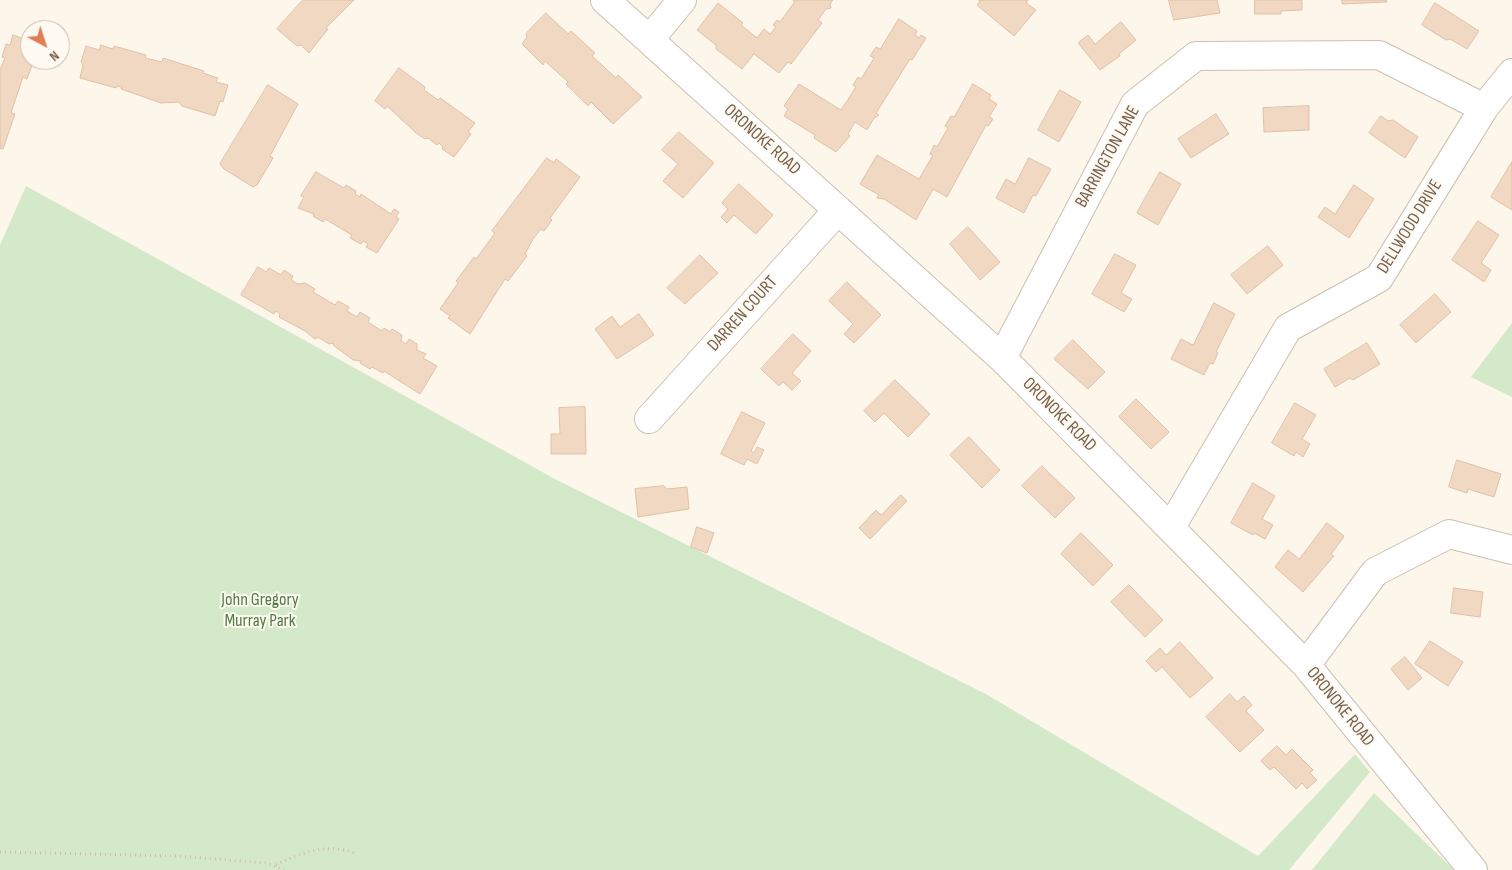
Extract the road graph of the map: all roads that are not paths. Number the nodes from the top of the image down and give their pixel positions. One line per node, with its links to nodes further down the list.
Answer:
1 (605, 0): 3 (street, ORONOKE ROAD)
2 (682, 0): 3 (street)
3 (650, 39): 6 (street, ORONOKE ROAD)
4 (1512, 73): 5 (street, DELLWOOD DRIVE)
5 (1484, 108): 7 (street, BARRINGTON LANE); 9 (street, DELLWOOD DRIVE)
6 (838, 210): 7 (street, ORONOKE ROAD); 8 (street, DARREN COURT)
7 (1002, 358): 9 (street, ORONOKE ROAD)
8 (649, 419)
9 (1171, 527): 11 (street, ORONOKE ROAD)
10 (1512, 550): 11 (street)
11 (1306, 665): 12 (street, ORONOKE ROAD)
12 (1473, 870)

